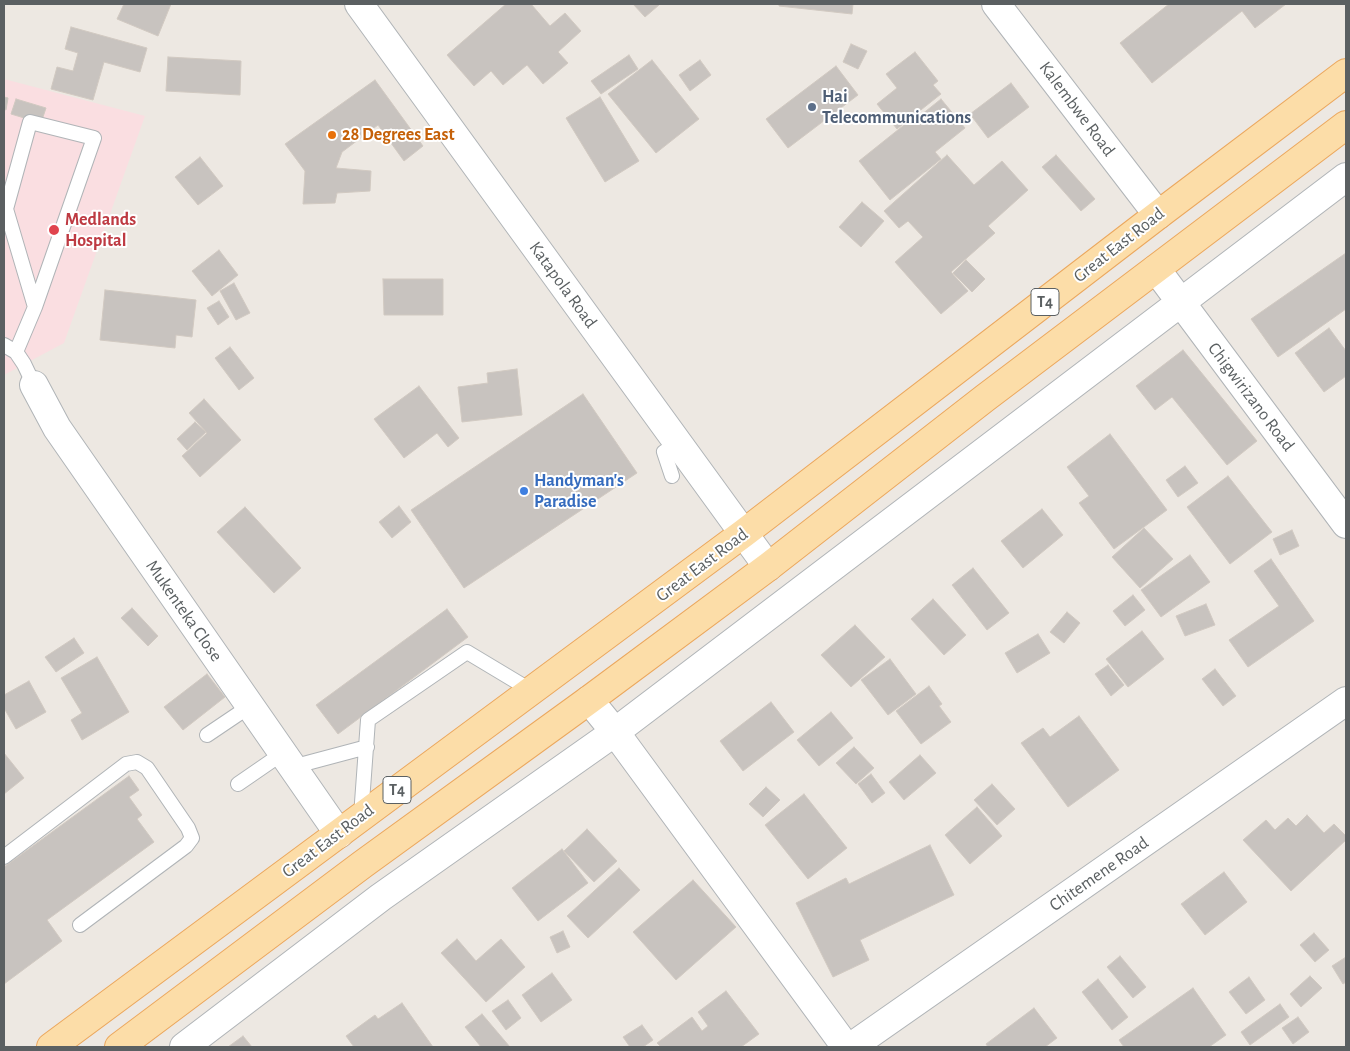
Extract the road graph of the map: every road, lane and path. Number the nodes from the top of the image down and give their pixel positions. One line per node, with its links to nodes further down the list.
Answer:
1 (359, 4): 13 (street, Katapola Road)
2 (996, 4): 7 (street, Kalembwe Road)
3 (1346, 73): 7 (main road, Great East Road / T4)
4 (1346, 125): 8 (main road, T4)
5 (1346, 177): 9 (street)
6 (5, 206): 10 (lane); 10 (lane)
7 (1158, 215): 16 (main road, Great East Road / T4)
8 (1156, 269): 9 (street, Chigwirizano Road); 17 (main road, T4)
9 (1180, 302): 15 (street, Chigwirizano Road); 22 (street)
10 (34, 307): 11 (lane)
11 (10, 348): 12 (lane)
12 (34, 384): 21 (street, Mukenteka Close)
13 (678, 443): 14 (lane); 16 (street, Katapola Road)
14 (672, 476)
15 (1346, 524)
16 (744, 534): 17 (street, Katapola Road); 18 (main road, Great East Road / T4)
17 (768, 567): 19 (main road, T4)
18 (532, 691): 24 (lane); 27 (main road, Great East Road / T4)
19 (589, 700): 22 (street); 32 (main road, T4)
20 (1346, 701): 35 (street, Chitemene Road)
21 (250, 706): 23 (lane); 25 (street, Mukenteka Close)
22 (615, 732): 33 (street); 34 (street)
23 (207, 735)
24 (366, 747): 25 (lane); 27 (lane)
25 (287, 760): 26 (lane); 28 (street, Mukenteka Close)
26 (238, 784)
27 (360, 817): 28 (main road, Great East Road / T4)
28 (339, 834): 31 (main road, Great East Road / T4)
29 (4, 857): 30 (lane)
30 (80, 925)
31 (51, 1047)
32 (118, 1047)
33 (184, 1047)
34 (846, 1047)
35 (851, 1047)

